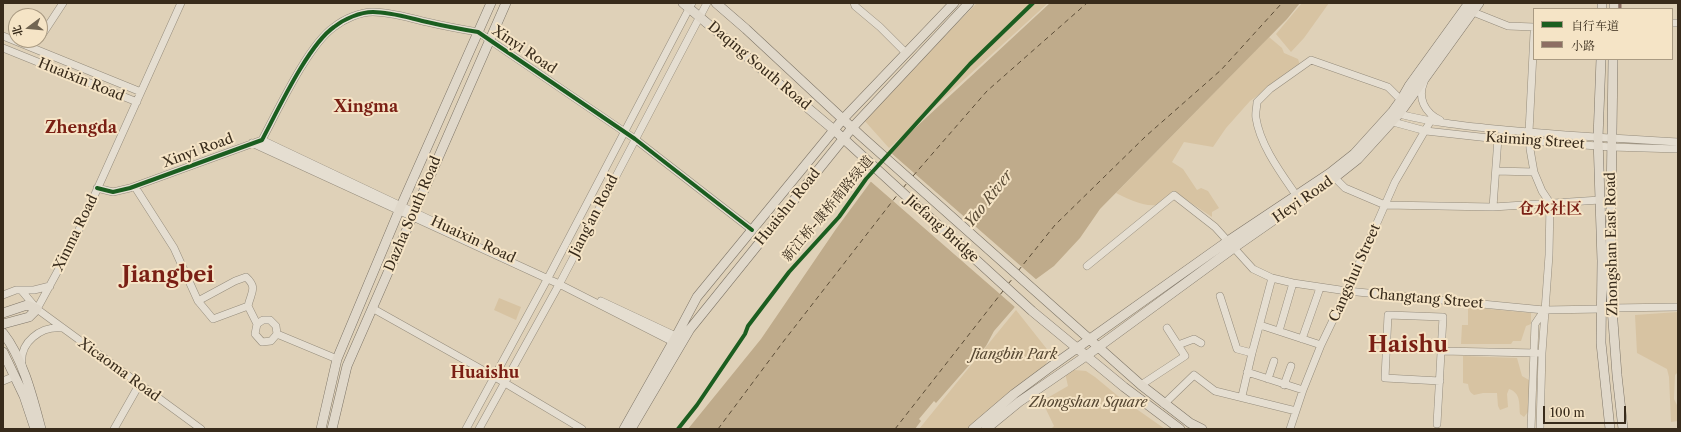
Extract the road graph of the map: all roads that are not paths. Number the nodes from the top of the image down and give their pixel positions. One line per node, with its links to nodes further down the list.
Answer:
1 (63, 3): 15 (street)
2 (182, 3): 26 (street, Xinma Road)
3 (491, 3): 17 (main road, Dazha South Road)
4 (506, 3): 18 (main road, Dazha South Road)
5 (707, 3): 14 (street, Jiang'an Road)
6 (716, 3): 30 (main road, Daqing South Road)
7 (854, 3): 21 (street)
8 (954, 3): 21 (main road, Huaishu Road)
9 (969, 3): 34 (main road, Huaishu Road)
10 (1468, 3): 27 (main road, Heyi Road)
11 (1479, 3): 13 (main road, Heyi Road)
12 (688, 4): 14 (main road, Daqing South Road); 37 (street, Jiang'an Road)
13 (1473, 12): 16 (street); 25 (main road, Heyi Road)
14 (700, 16): 35 (main road, Daqing South Road); 40 (street, Jiang'an Road)
15 (48, 26)
16 (1533, 27)
17 (478, 32): 18 (street, Xinyi Road); 42 (street, Xinyi Road); 59 (main road, Dazha South Road)
18 (489, 40): 37 (street, Xinyi Road); 60 (main road, Dazha South Road)
19 (3, 48): 28 (street, Huaixin Road)
20 (33, 48): 26 (street, Huaixin Road)
21 (906, 52): 30 (main road, Huaishu Road)
22 (1533, 58): 38 (street)
23 (1601, 60): 44 (main road, Zhongshan East Road)
24 (1613, 60): 47 (main road, Zhongshan East Road)
25 (1424, 80): 29 (main road, Heyi Road); 33 (street)
26 (141, 92): 28 (street, Xinma Road)
27 (1401, 100): 51 (main road, Heyi Road); 54 (street)
28 (137, 102): 53 (street, Xinma Road)
29 (1399, 114): 31 (main road, Heyi Road); 32 (street, Kaiming Street)
30 (843, 119): 34 (main road, Daqing South Road); 35 (main road, Huaishu Road)
31 (1393, 122): 36 (street, Kaiming Street); 51 (main road, Heyi Road)
32 (1430, 122): 33 (street, Kaiming Street); 36 (street, Cangshui Street)
33 (1448, 124): 38 (street, Kaiming Street)
34 (852, 128): 41 (main road, Huaishu Road); 91 (main road, Jiefang Bridge)
35 (834, 130): 41 (main road, Daqing South Road); 61 (main road, Huaishu Road)
36 (1426, 131): 39 (street, Kaiming Street); 57 (street, Cangshui Street)
37 (624, 132): 40 (street, Xinyi Road); 64 (street, Jiang'an Road)
38 (1530, 132): 43 (street); 44 (street, Kaiming Street)
39 (1498, 138): 43 (street, Kaiming Street); 49 (street)
40 (635, 139): 61 (street, Xinyi Road); 66 (street, Jiang'an Road)
41 (844, 139): 92 (main road, Huaishu Road); 97 (main road, Jiefang Bridge)
42 (262, 140): 46 (street, Xinyi Road); 59 (street, Huaixin Road)
43 (1530, 141): 44 (street, Kaiming Street); 50 (street)
44 (1598, 142): 47 (street, Kaiming Street); 55 (main road, Zhongshan East Road)
45 (1678, 142): 47 (street, Kaiming Street)
46 (252, 143): 52 (street, Xinyi Road); 59 (street, Huaixin Road)
47 (1611, 143): 48 (street, Kaiming Street); 78 (main road, Zhongshan East Road)
48 (1678, 149)
49 (1496, 171): 50 (street); 58 (street)
50 (1534, 172): 56 (street)
51 (1332, 175): 54 (main road, Heyi Road); 57 (street); 62 (main road, Heyi Road)
52 (135, 187): 53 (street, Xinyi Road); 74 (street)
53 (97, 188): 68 (street, Xinma Road)
54 (1296, 195): 62 (main road, Heyi Road)
55 (1600, 200): 56 (street); 78 (main road, Zhongshan East Road)
56 (1550, 203): 58 (street); 80 (street)
57 (1385, 205): 58 (street); 71 (street, Cangshui Street)
58 (1494, 207)
59 (400, 208): 60 (street, Huaixin Road); 104 (main road, Dazha South Road)
60 (413, 214): 64 (street, Huaixin Road); 77 (main road, Dazha South Road)
61 (752, 230): 92 (main road, Huaishu Road)
62 (1231, 244): 63 (street, Changtang Street); 65 (street, Changtang Street); 91 (main road, Heyi Road); 96 (main road, Heyi Road)
63 (1087, 266)
64 (548, 277): 66 (street, Huaixin Road); 109 (street, Jiang'an Road)
65 (1272, 278): 67 (street, Changtang Street); 84 (street)
66 (560, 283): 92 (street, Huaixin Road); 113 (street, Jiang'an Road)
67 (1293, 283): 69 (street, Changtang Street); 87 (street)
68 (50, 286): 70 (street); 79 (street, Xinma Road)
69 (1320, 288): 71 (street, Changtang Street); 90 (street)
70 (21, 290): 72 (street); 79 (street, Xicaoma Road)
71 (1347, 292): 80 (street, Changtang Street); 95 (street, Cangshui Street)
72 (3, 294)
73 (1220, 296): 100 (street)
74 (198, 301): 75 (street); 75 (street)
75 (248, 306): 83 (street)
76 (1678, 307): 78 (street, Changtang Street)
77 (372, 308): 109 (street); 127 (main road, Dazha South Road)
78 (1607, 308): 80 (street, Changtang Street); 140 (main road, Zhongshan East Road); 141 (main road, Zhongshan East Road)
79 (38, 310): 81 (main road); 82 (main road); 85 (street, Xicaoma Road)
80 (1544, 310): 101 (street); 102 (street)
81 (3, 313)
82 (3, 324)
83 (257, 324): 89 (street); 89 (street)
84 (1260, 325): 87 (street); 100 (street)
85 (62, 328): 108 (street); 114 (street, Xicaoma Road)
86 (1167, 328): 94 (street)
87 (1279, 331): 90 (street)
88 (3, 333): 108 (main road)
89 (277, 334): 104 (street)
90 (1302, 339): 95 (street)
91 (1089, 340): 96 (main road, Jiefang Bridge); 97 (main road, Heyi Road)
92 (679, 341): 131 (main road, Huaishu Road); 132 (main road, Huaishu Road)
93 (1201, 343): 94 (street)
94 (1178, 345): 115 (street)
95 (1321, 345): 117 (street, Cangshui Street)
96 (1098, 347): 103 (main road, Heyi Road); 115 (main road, Jiefang Bridge)
97 (1077, 348): 103 (main road, Jiefang Bridge); 133 (main road, Heyi Road)
98 (1442, 351): 101 (street); 112 (street); 112 (street)
99 (3, 352): 108 (main road)
100 (1252, 353): 107 (street)
101 (1534, 353): 102 (street); 138 (street)
102 (1542, 354): 139 (street)
103 (1086, 356): 134 (main road, Heyi Road); 135 (main road, Jiefang Bridge)
104 (337, 359): 126 (main road, Dazha South Road)
105 (1274, 361): 110 (street)
106 (1291, 366): 116 (street)
107 (1247, 372): 110 (street); 118 (street)
108 (19, 375): 111 (street); 122 (main road); 123 (main road)
109 (495, 377): 113 (street); 128 (street, Jiang'an Road)
110 (1268, 379): 116 (street)
111 (3, 381)
112 (1440, 381): 121 (street)
113 (505, 383): 129 (street, Jiang'an Road); 130 (street)
114 (139, 385): 124 (street); 125 (street, Xicaoma Road)
115 (1141, 385): 119 (main road, Jiefang Bridge)
116 (1284, 385): 117 (street)
117 (1303, 390): 120 (street, Cangshui Street)
118 (1242, 396): 119 (street); 120 (street)
119 (1164, 404): 136 (main road, Jiefang Bridge)
120 (1296, 411): 137 (street, Cangshui Street)
121 (1437, 424)
122 (35, 429)
123 (41, 429)
124 (114, 429)
125 (201, 429)
126 (321, 429)
127 (332, 429)
128 (466, 429)
129 (480, 429)
130 (582, 429)
131 (624, 429)
132 (631, 429)
133 (973, 429)
134 (986, 429)
135 (1180, 429)
136 (1202, 429)
137 (1290, 429)
138 (1531, 429)
139 (1540, 429)
140 (1610, 429)
141 (1623, 429)

